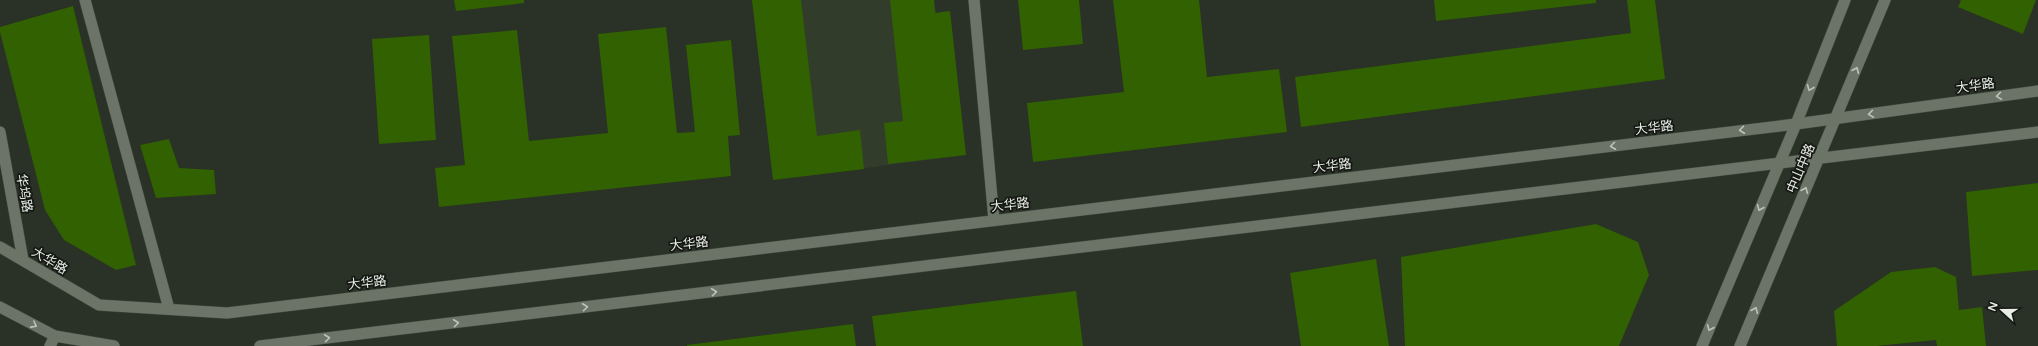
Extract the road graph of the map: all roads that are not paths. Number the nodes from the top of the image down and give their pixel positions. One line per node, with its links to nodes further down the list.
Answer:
1 (85, 0): 16 (street)
2 (974, 0): 12 (street)
3 (1845, 0): 7 (street, 中山中路, one-way to 7)
4 (1885, 0): 6 (street, 中山中路, one-way to 4)
5 (2038, 91): 6 (street, 大华路, one-way to 6)
6 (1836, 119): 7 (street, 大华路); 10 (street, 中山中路)
7 (1796, 124): 11 (street, 中山中路); 12 (street, 大华路, one-way to 12)
8 (0, 132): 14 (street, 华坞路)
9 (2038, 132): 10 (street)
10 (1818, 160): 11 (street); 21 (street, 中山中路, one-way to 10)
11 (1778, 164): 19 (street, one-way to 11); 20 (street, 中山中路, one-way to 20)
12 (994, 220): 16 (street, 大华路)
13 (0, 247): 14 (street, 大华路)
14 (23, 260): 16 (street, 大华路)
15 (0, 307): 17 (street, one-way to 17)
16 (168, 309)
17 (53, 341): 18 (street)
18 (114, 346)
19 (260, 346)
20 (1702, 346)
21 (1740, 346)

